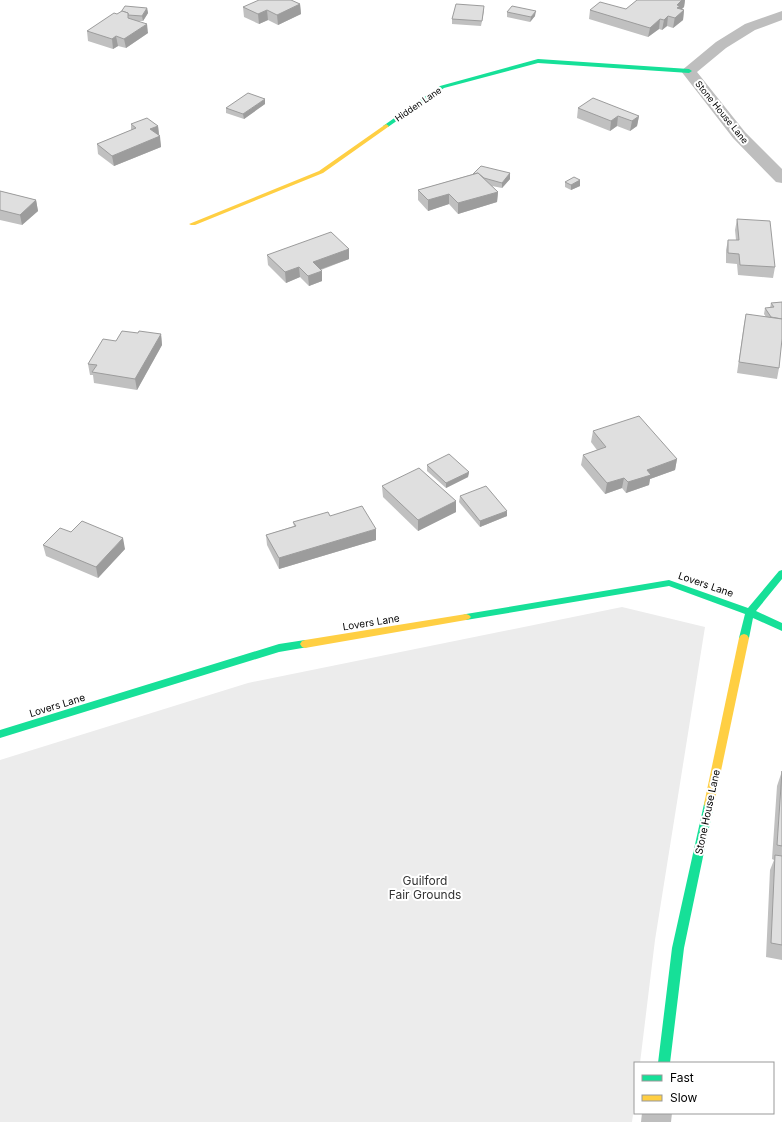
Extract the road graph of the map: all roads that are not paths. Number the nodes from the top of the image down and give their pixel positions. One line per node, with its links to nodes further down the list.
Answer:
1 (782, 15): 2 (street, Stone House Lane)
2 (689, 71): 3 (street, Stone House Lane); 4 (street, Hidden Lane)
3 (782, 178)
4 (193, 224)
5 (782, 573): 6 (street, Stone House Lane)
6 (750, 612): 7 (street, Lovers Lane); 8 (street, Lovers Lane); 9 (street, Stone House Lane)
7 (782, 627)
8 (0, 734)
9 (664, 1062)

